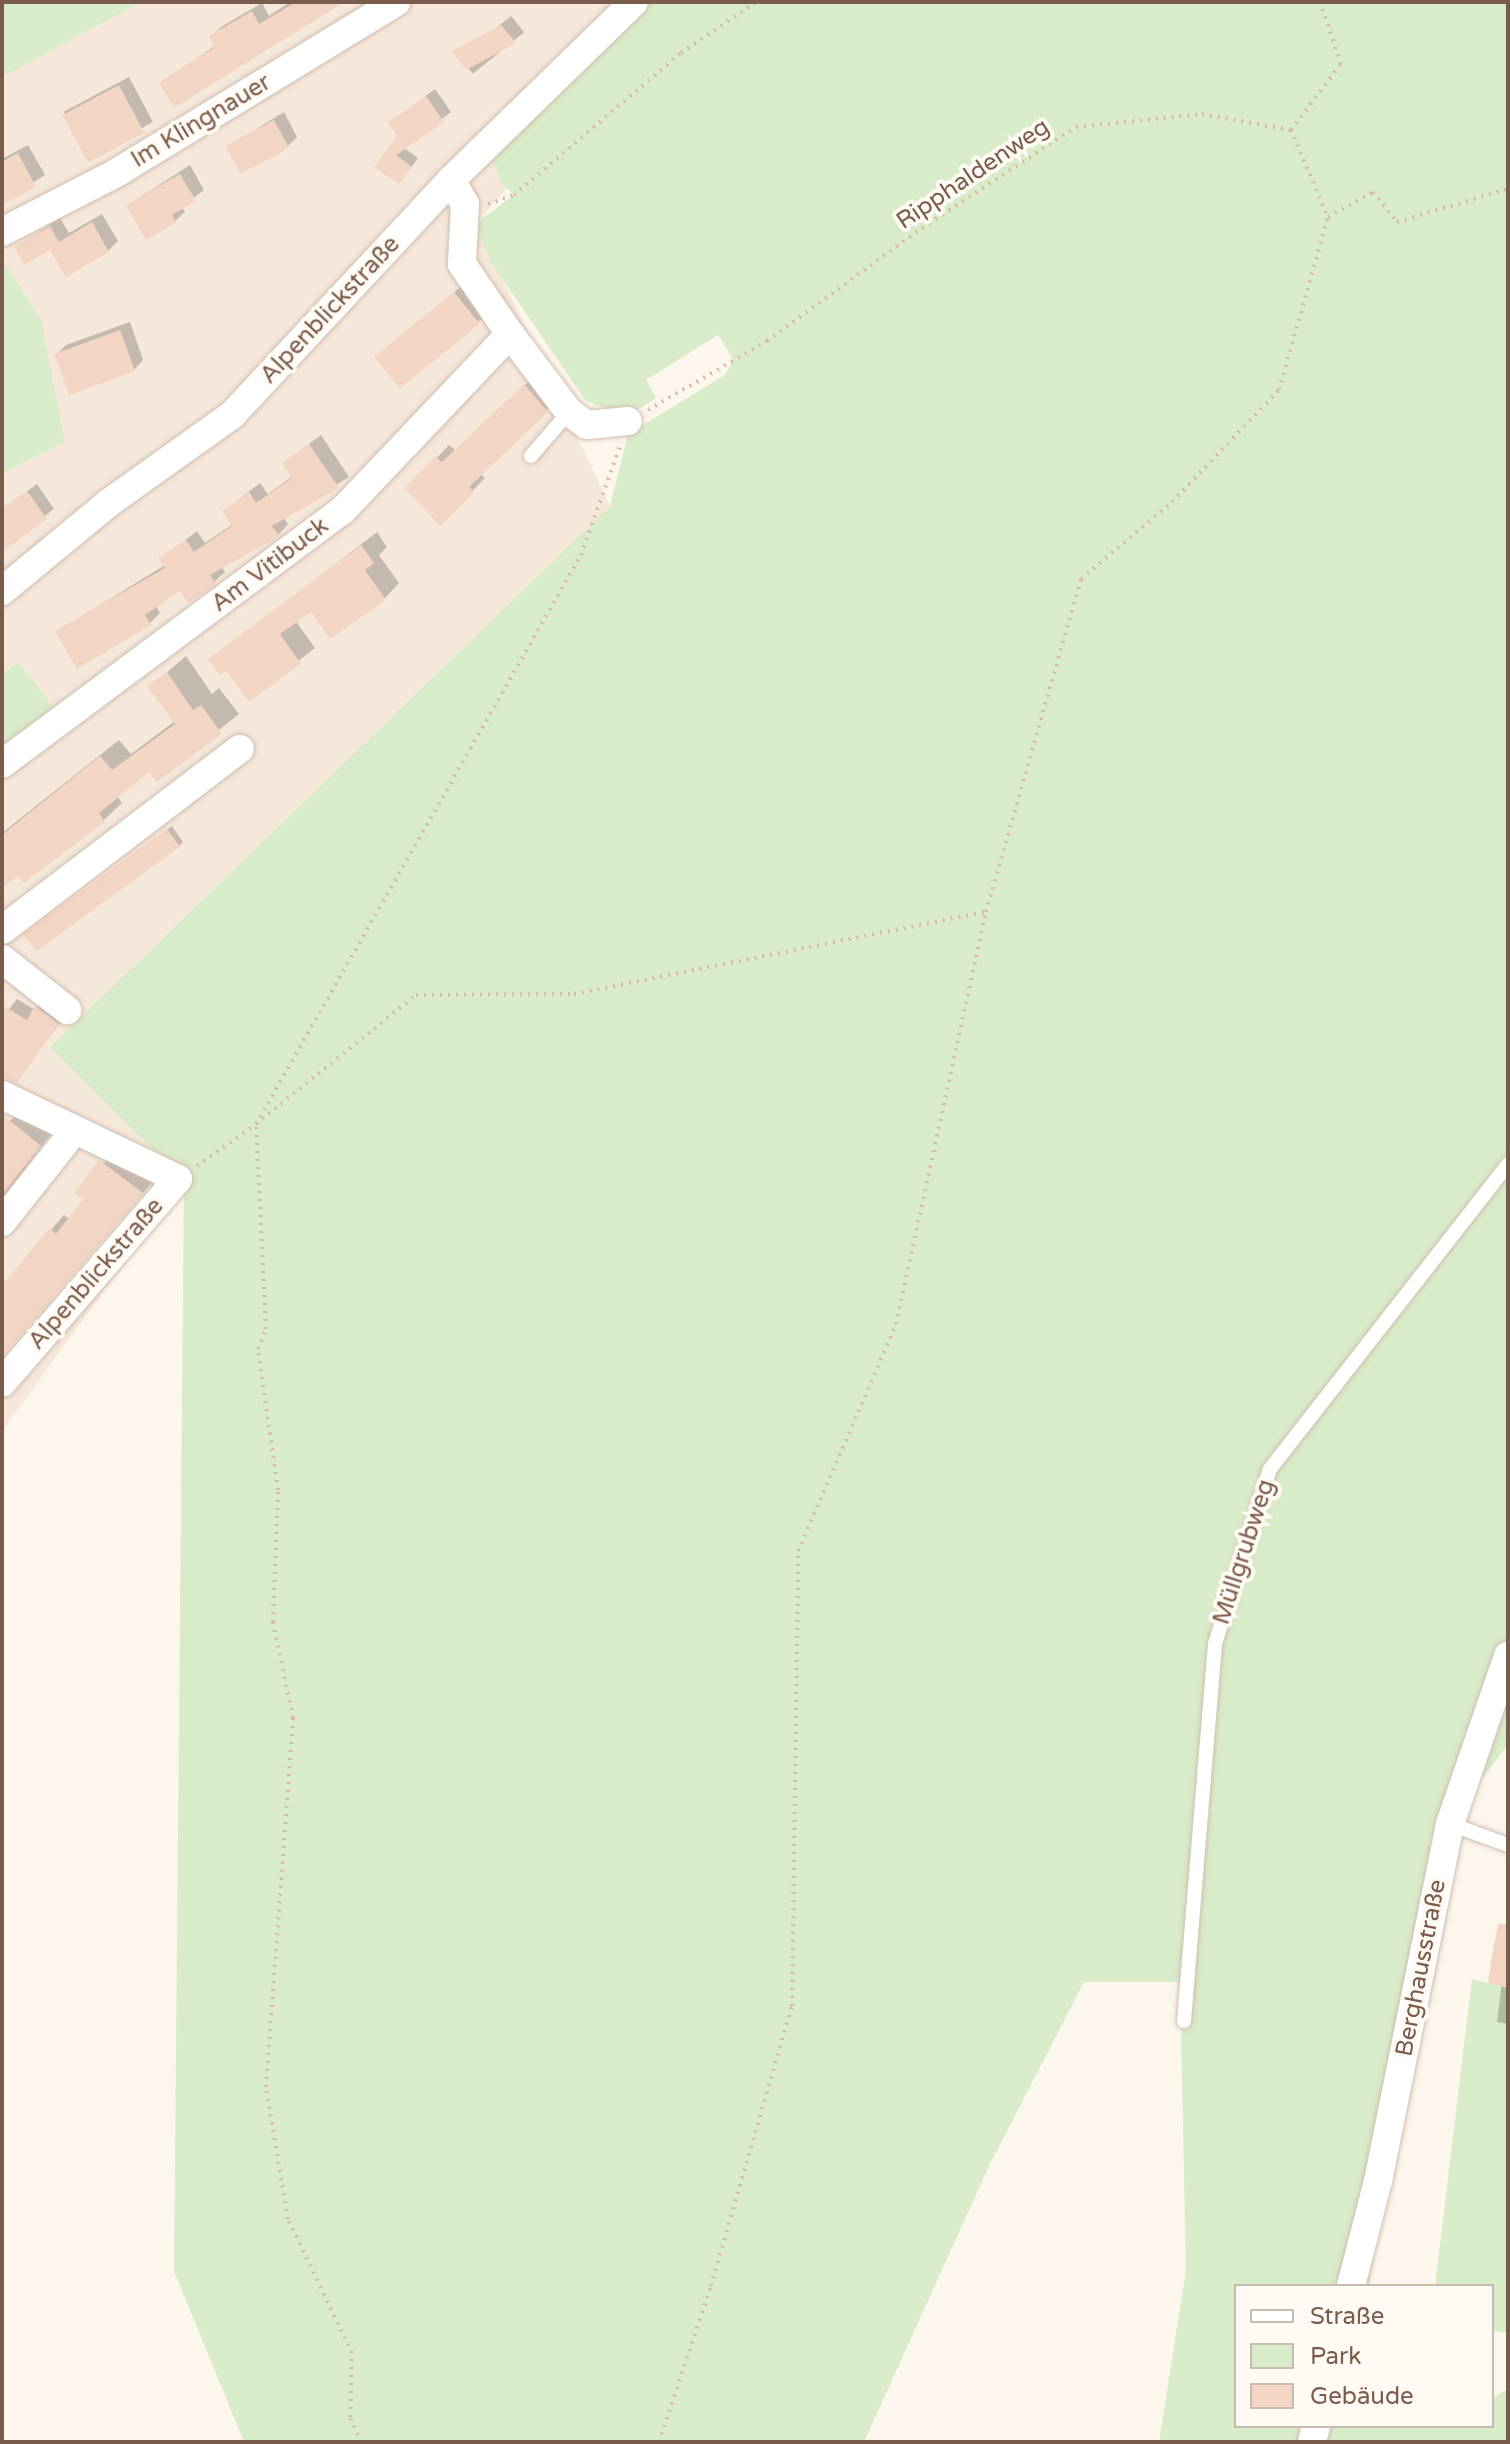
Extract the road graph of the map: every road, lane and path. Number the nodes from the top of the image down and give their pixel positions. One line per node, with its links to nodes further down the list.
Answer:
1 (396, 2): 9 (street, Im Klingnauer)
2 (634, 2): 7 (street, Alpenblickstraße)
3 (756, 2): 7 (path)
4 (1320, 2): 5 (path)
5 (1291, 130): 8 (path); 12 (path, Ripphaldenweg)
6 (1508, 189): 8 (path)
7 (458, 192): 10 (street); 14 (street, Alpenblickstraße)
8 (1328, 217): 17 (path)
9 (2, 232)
10 (510, 334): 11 (street); 16 (street, Am Vitibuck)
11 (569, 412): 12 (street); 13 (lane)
12 (628, 421): 22 (path)
13 (531, 456)
14 (2, 591)
15 (240, 749): 18 (street)
16 (2, 764)
17 (986, 912): 22 (path); 34 (path)
18 (2, 930)
19 (2, 959): 20 (street)
20 (67, 1010)
21 (2, 1095): 23 (street, Alpenblickstraße)
22 (256, 1124): 25 (path); 33 (path)
23 (74, 1131): 25 (street, Alpenblickstraße); 26 (street)
24 (1508, 1164): 31 (lane, Müllgrubweg)
25 (178, 1179): 27 (street, Alpenblickstraße)
26 (2, 1222)
27 (2, 1383)
28 (1508, 1656): 29 (street, Berghausstraße)
29 (1450, 1824): 30 (lane); 32 (street, Berghausstraße)
30 (1508, 1845)
31 (1184, 2021)
32 (1352, 2284)
33 (361, 2442)
34 (659, 2442)

